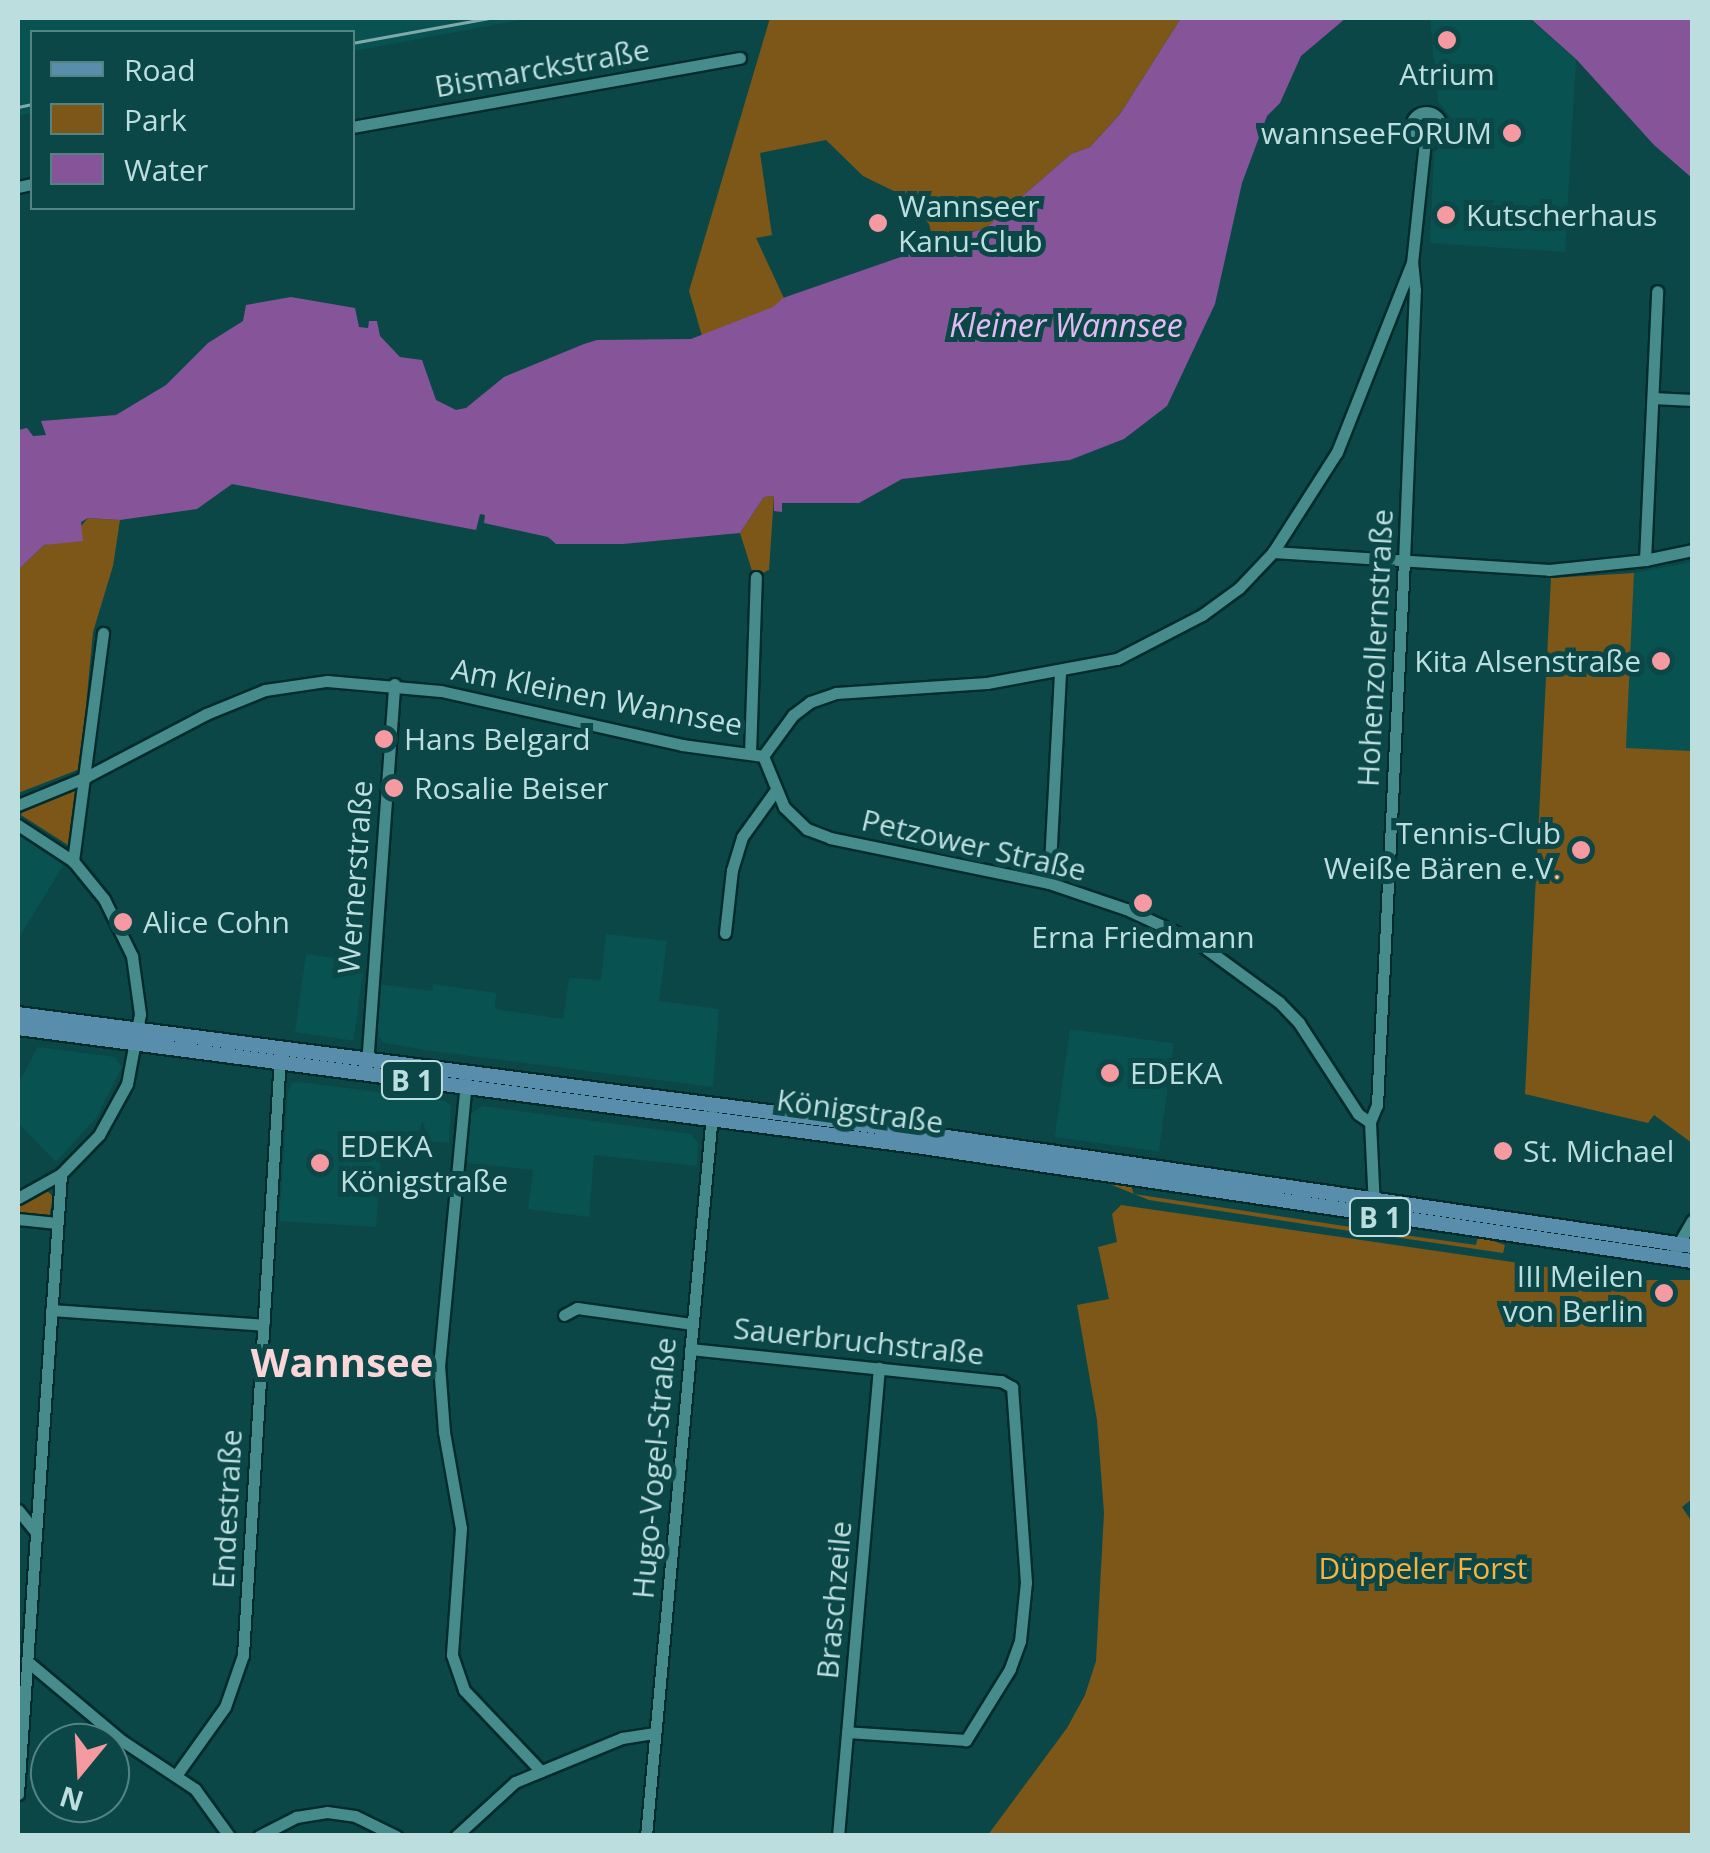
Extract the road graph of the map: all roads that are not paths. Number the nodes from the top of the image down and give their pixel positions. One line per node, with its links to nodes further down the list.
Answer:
1 (740, 58): 2 (street, Bismarckstraße)
2 (355, 126)
3 (1426, 142): 4 (street, Hohenzollernstraße)
4 (1412, 264): 9 (street, Am Kleinen Wannsee); 10 (street, Hohenzollernstraße)
5 (1657, 292): 6 (street)
6 (1653, 398): 7 (street); 11 (street)
7 (1692, 400)
8 (1692, 550): 11 (street)
9 (1273, 552): 10 (street); 14 (street, Am Kleinen Wannsee)
10 (1404, 560): 11 (street); 31 (street, Hohenzollernstraße)
11 (1646, 560)
12 (756, 577): 16 (street)
13 (103, 633): 17 (street)
14 (1060, 672): 16 (street, Am Kleinen Wannsee); 22 (street)
15 (394, 684): 16 (street, Am Kleinen Wannsee); 17 (street, Am Kleinen Wannsee); 28 (street, Wernerstraße)
16 (757, 755): 18 (street, Petzower Straße)
17 (86, 777): 19 (street, Am Kleinen Wannsee); 21 (street)
18 (776, 791): 22 (street, Petzower Straße); 23 (street)
19 (18, 805)
20 (18, 825): 21 (street)
21 (73, 861): 26 (street)
22 (1049, 883): 31 (street, Petzower Straße)
23 (725, 933)
24 (18, 1014): 26 (main road, Königstraße / B 1)
25 (18, 1028): 26 (main road, Königstraße / B 1)
26 (139, 1037): 27 (main road, Königstraße / B 1); 32 (street)
27 (280, 1055): 28 (main road, Königstraße / B 1); 44 (street, Endestraße)
28 (367, 1066): 29 (main road, Königstraße / B 1)
29 (467, 1079): 30 (main road, Königstraße / B 1); 52 (street)
30 (713, 1111): 34 (main road, Königstraße / B 1); 43 (street, Hugo-Vogel-Straße)
31 (1370, 1122): 34 (street, Hohenzollernstraße)
32 (61, 1174): 33 (street); 37 (street)
33 (18, 1198)
34 (1374, 1209): 39 (main road, Königstraße / B 1)
35 (18, 1219): 37 (street)
36 (1692, 1220): 39 (street)
37 (58, 1223): 41 (street)
38 (1692, 1246): 39 (main road, Königstraße / B 1)
39 (1674, 1251): 40 (main road, Königstraße / B 1)
40 (1692, 1261)
41 (51, 1310): 44 (street); 48 (street)
42 (564, 1315): 43 (street)
43 (692, 1324): 45 (street, Hugo-Vogel-Straße)
44 (262, 1325): 53 (street, Endestraße)
45 (690, 1349): 46 (street, Sauerbruchstraße); 51 (street, Hugo-Vogel-Straße)
46 (879, 1368): 50 (street, Braschzeile); 50 (street, Sauerbruchstraße)
47 (18, 1510): 48 (street)
48 (36, 1532): 49 (street)
49 (27, 1661): 53 (street); 54 (street)
50 (847, 1732): 60 (street, Braschzeile)
51 (655, 1733): 52 (street); 59 (street, Hugo-Vogel-Straße)
52 (541, 1771): 58 (street)
53 (177, 1774): 55 (street)
54 (18, 1794)
55 (229, 1836)
56 (258, 1836): 57 (street)
57 (396, 1836)
58 (456, 1836)
59 (646, 1836)
60 (838, 1836)

